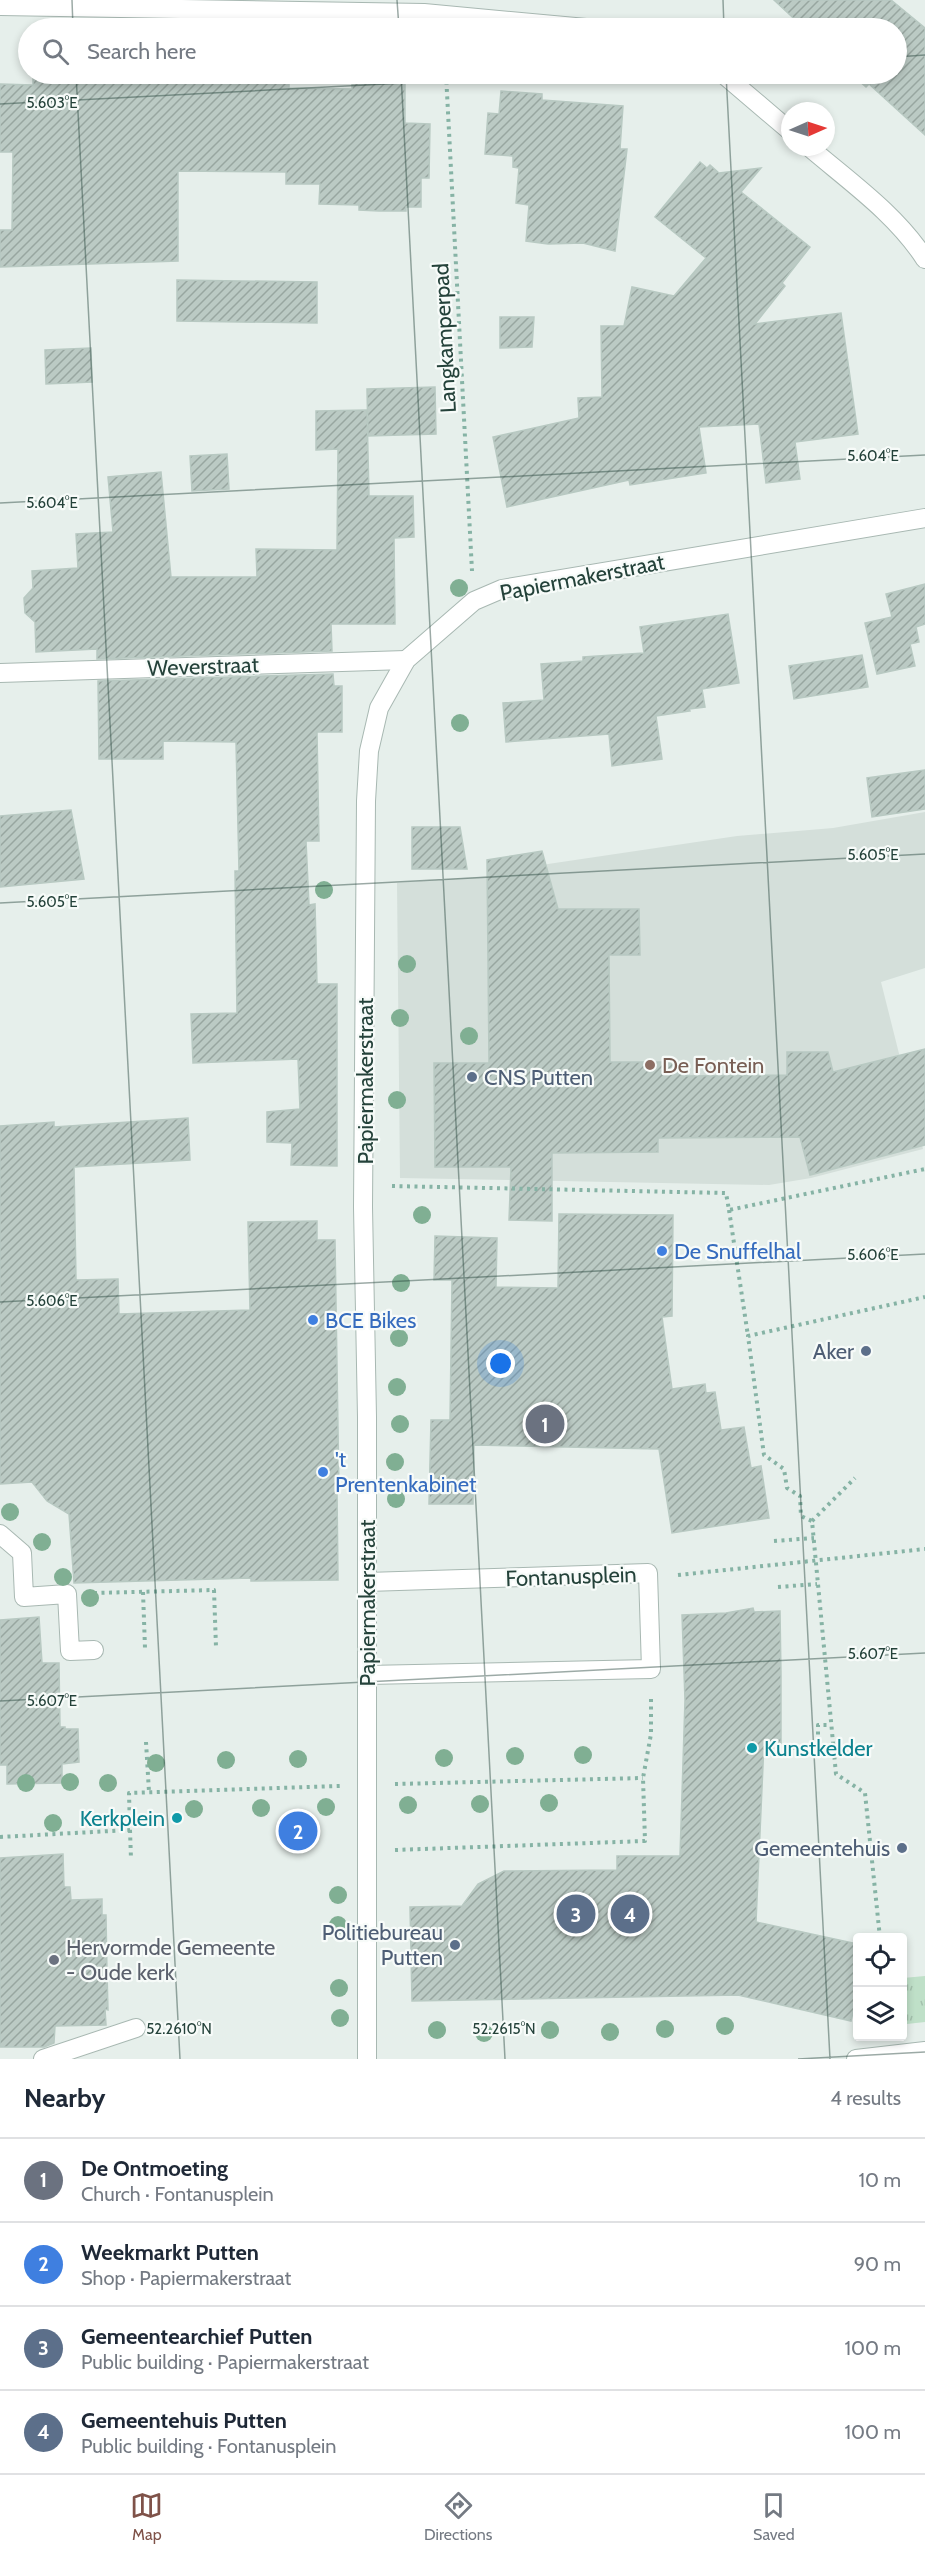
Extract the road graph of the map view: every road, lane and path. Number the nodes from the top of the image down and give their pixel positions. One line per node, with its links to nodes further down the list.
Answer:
1 (97, 4): 2 (street); 3 (street)
2 (0, 6)
3 (423, 6): 4 (street)
4 (512, 18)
5 (448, 84): 11 (path, Langkamperpad)
6 (735, 84): 7 (street)
7 (781, 122)
8 (820, 156): 9 (street)
9 (925, 260)
10 (925, 518): 11 (street, Papiermakerstraat)
11 (474, 601): 12 (street, Papiermakerstraat)
12 (406, 660): 13 (street, Weverstraat); 15 (street, Papiermakerstraat)
13 (0, 673)
14 (925, 1169): 16 (path)
15 (364, 1186): 16 (path); 27 (street, Papiermakerstraat)
16 (729, 1210): 18 (path)
17 (925, 1297): 18 (path)
18 (748, 1336): 20 (path)
19 (855, 1478): 20 (path)
20 (812, 1521): 22 (path)
21 (0, 1534): 31 (street)
22 (814, 1538): 23 (path); 25 (path)
23 (774, 1541)
24 (925, 1549): 25 (path)
25 (816, 1562): 26 (path); 28 (path)
26 (648, 1580): 27 (street, Fontanusplein); 35 (street, Fontanusplein)
27 (367, 1582): 36 (street, Papiermakerstraat)
28 (817, 1584): 29 (path); 37 (path)
29 (778, 1587)
30 (143, 1592): 31 (path); 32 (path); 33 (path)
31 (67, 1594): 34 (street)
32 (216, 1647)
33 (145, 1648)
34 (94, 1650)
35 (651, 1669): 36 (street); 40 (path)
36 (367, 1675): 41 (street, Papiermakerstraat)
37 (831, 1725): 39 (path); 47 (path)
38 (146, 1742): 42 (path)
39 (763, 1748)
40 (643, 1778): 41 (path); 45 (path)
41 (367, 1785): 42 (path); 45 (street, Papiermakerstraat)
42 (149, 1792): 43 (path)
43 (130, 1830): 44 (path); 46 (path)
44 (0, 1837)
45 (367, 1850): 51 (street, Papiermakerstraat)
46 (131, 1860)
47 (879, 1933)
48 (136, 2028): 50 (street)
49 (925, 2051): 52 (street)
50 (43, 2059)
51 (368, 2059)
52 (856, 2059)

